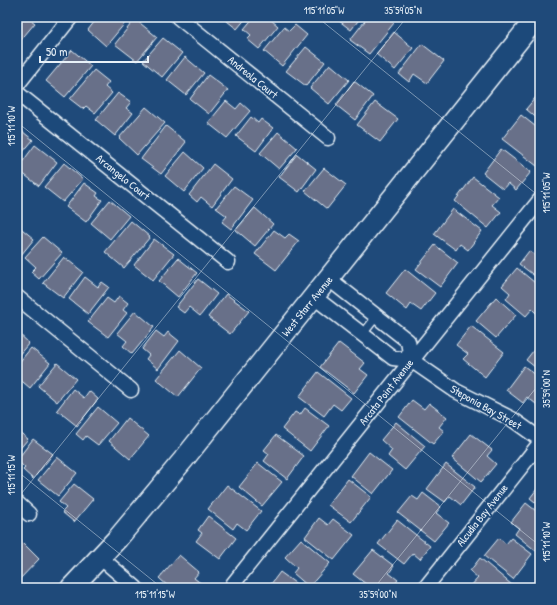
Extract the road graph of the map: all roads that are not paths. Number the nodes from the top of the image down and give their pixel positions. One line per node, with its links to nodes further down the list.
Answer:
1 (71, 17): 4 (street)
2 (178, 17): 6 (street, Andreola Court)
3 (537, 17): 9 (main road, West Starr Avenue)
4 (17, 85)
5 (17, 93): 8 (street, Arcangelo Court)
6 (328, 138)
7 (540, 200): 14 (street, Arcata Point Avenue)
8 (228, 262)
9 (329, 279): 11 (main road, West Starr Avenue); 12 (street)
10 (17, 297): 15 (street)
11 (314, 297): 13 (street, Steponia Bay Street); 20 (main road, West Starr Avenue)
12 (377, 316): 13 (lane); 14 (street)
13 (362, 335): 14 (street, Steponia Bay Street)
14 (411, 360): 16 (street, Steponia Bay Street); 21 (street, Arcata Point Avenue)
15 (131, 390)
16 (540, 439)
17 (540, 443): 24 (street, Alcudia Bay Avenue)
18 (17, 503): 19 (street)
19 (29, 514)
20 (101, 558): 22 (main road, West Starr Avenue); 23 (street)
21 (233, 584)
22 (71, 588)
23 (136, 588)
24 (425, 588)

